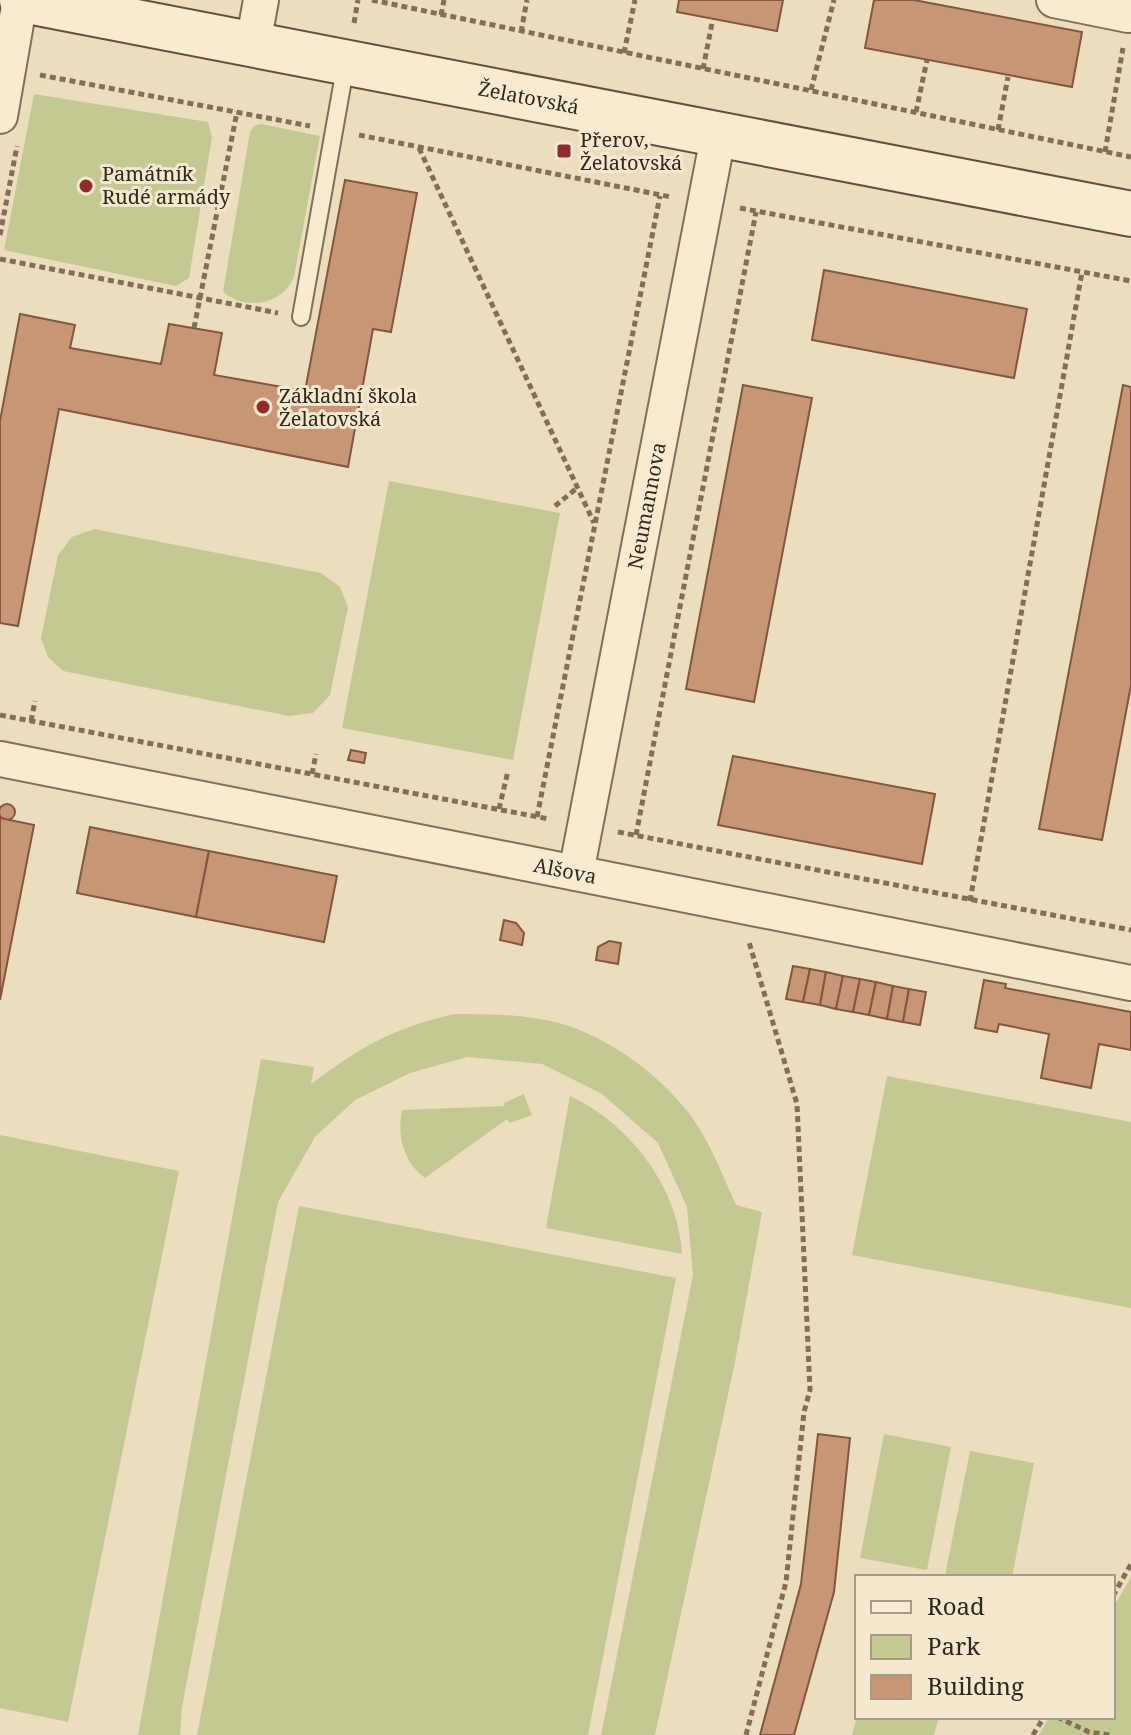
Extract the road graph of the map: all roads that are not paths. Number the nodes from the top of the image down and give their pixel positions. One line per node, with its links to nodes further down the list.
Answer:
1 (21, 0): 5 (main road, Želatovská); 7 (street)
2 (261, 0): 5 (street)
3 (1054, 0): 4 (street)
4 (1130, 8)
5 (253, 44): 6 (main road, Želatovská)
6 (349, 47): 8 (main road, Želatovská); 10 (lane)
7 (10, 124)
8 (718, 137): 9 (main road, Želatovská); 12 (street, Neumannova)
9 (1131, 214)
10 (301, 317)
11 (0, 759): 12 (street, Alšova)
12 (576, 873): 13 (street, Alšova)
13 (1131, 983)

